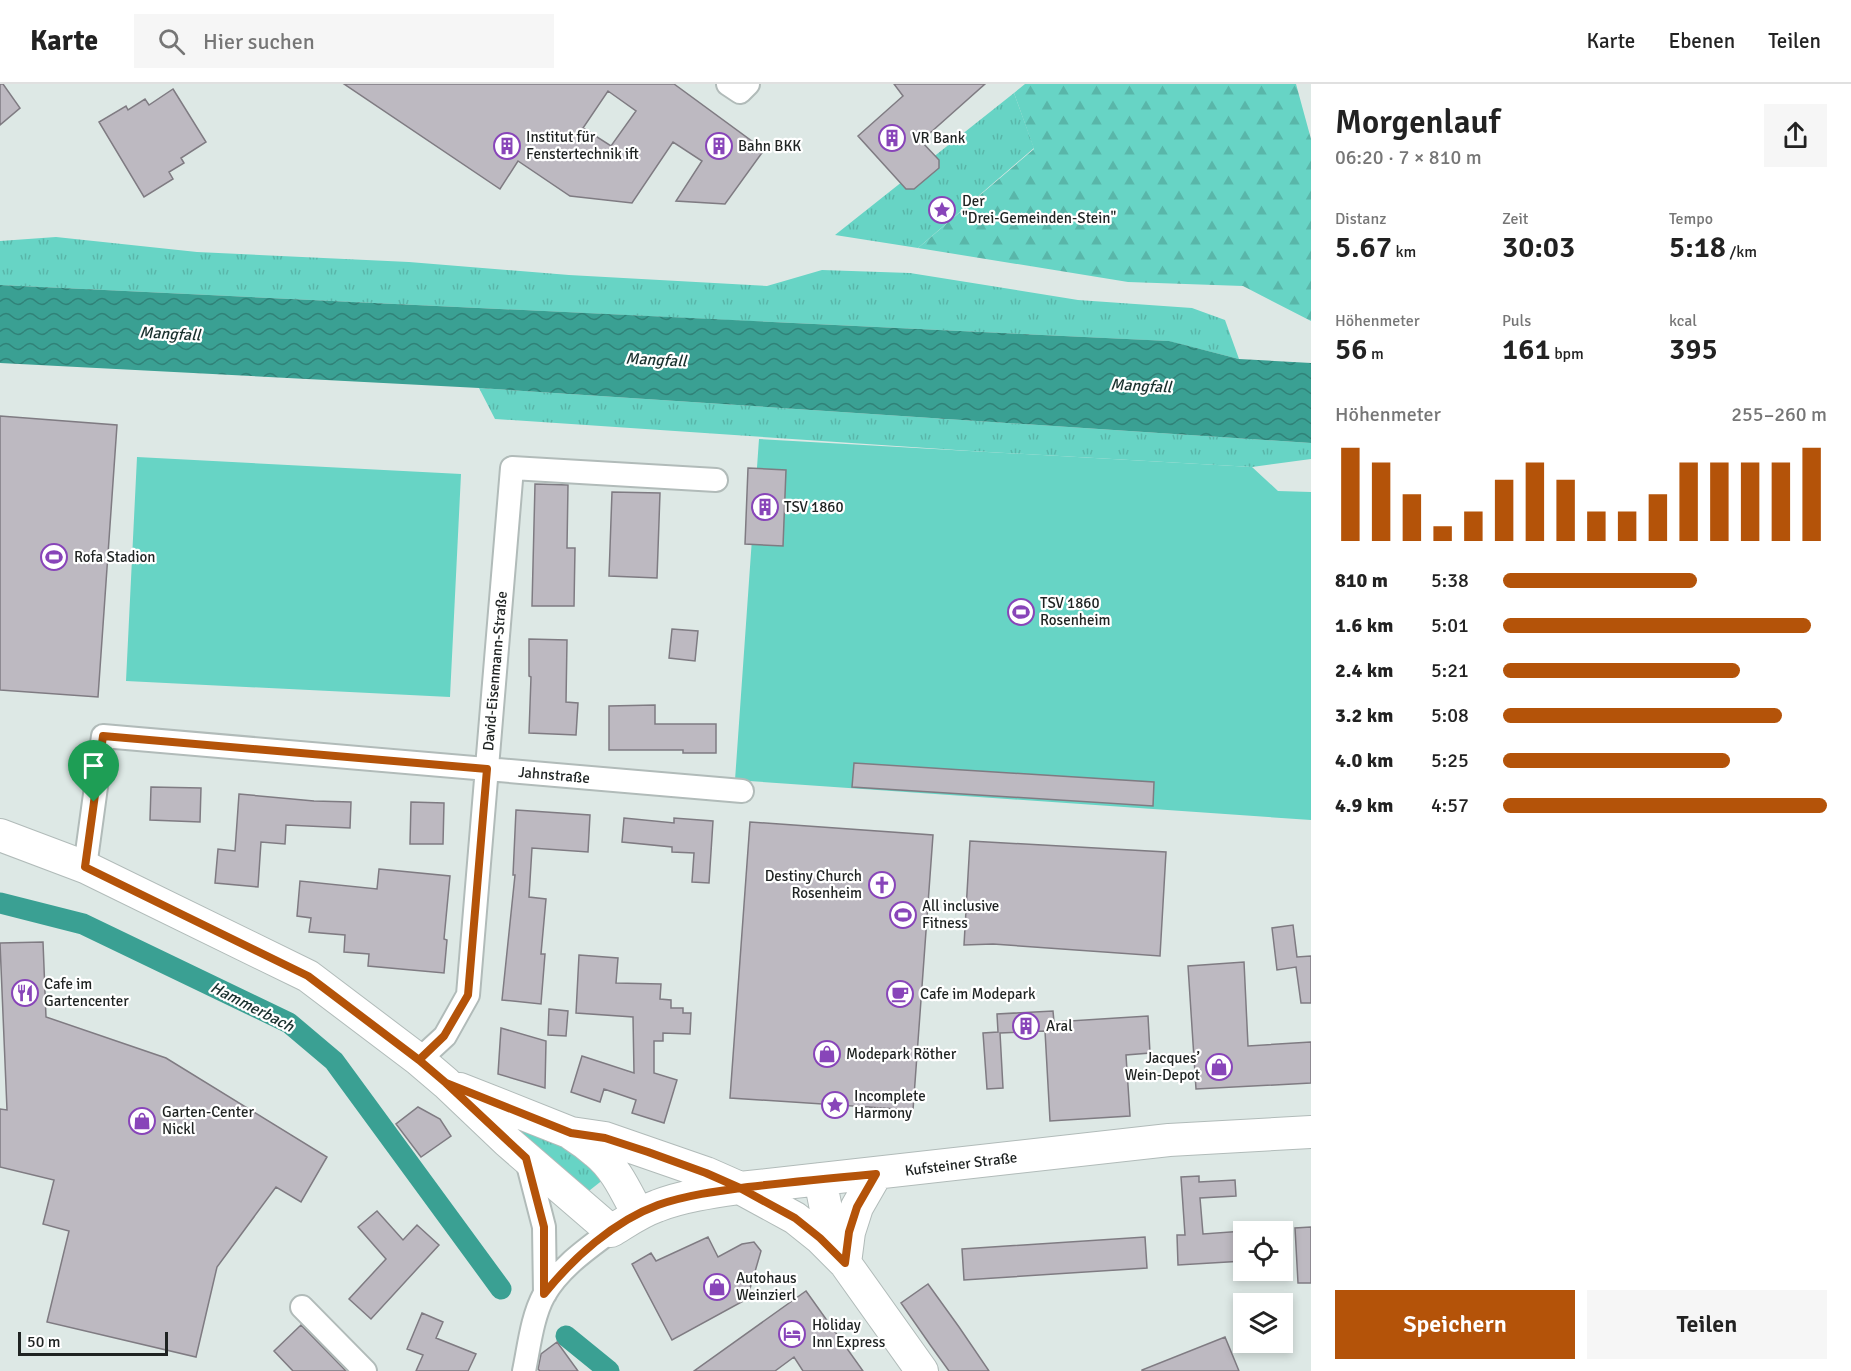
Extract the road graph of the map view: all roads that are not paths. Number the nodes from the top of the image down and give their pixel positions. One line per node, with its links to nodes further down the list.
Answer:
1 (728, 84): 2 (street)
2 (748, 84)
3 (716, 480): 4 (street, David-Eisenmann-Straße)
4 (487, 769): 5 (street, Jahnstraße); 7 (street, Jahnstraße); 8 (street, David-Eisenmann-Straße)
5 (742, 791)
6 (0, 835): 7 (main road)
7 (85, 867): 8 (main road)
8 (419, 1060): 9 (main road)
9 (446, 1083): 11 (main road); 12 (main road)
10 (1311, 1132): 13 (main road, Kufsteiner Straße)
11 (571, 1133): 15 (main road); 16 (main road)
12 (526, 1158): 17 (main road); 19 (street)
13 (876, 1174): 14 (main road, Kufsteiner Straße); 18 (main road)
14 (820, 1179): 15 (main road, Kufsteiner Straße); 18 (main road)
15 (740, 1188): 16 (main road, Kufsteiner Straße); 18 (main road)
16 (638, 1214): 17 (main road, Kufsteiner Straße)
17 (611, 1231): 19 (street, Kufsteiner Straße)
18 (845, 1263): 23 (main road)
19 (544, 1294): 22 (street, Kufsteiner Straße)
20 (302, 1307): 21 (street)
21 (365, 1371)
22 (524, 1371)
23 (922, 1371)

